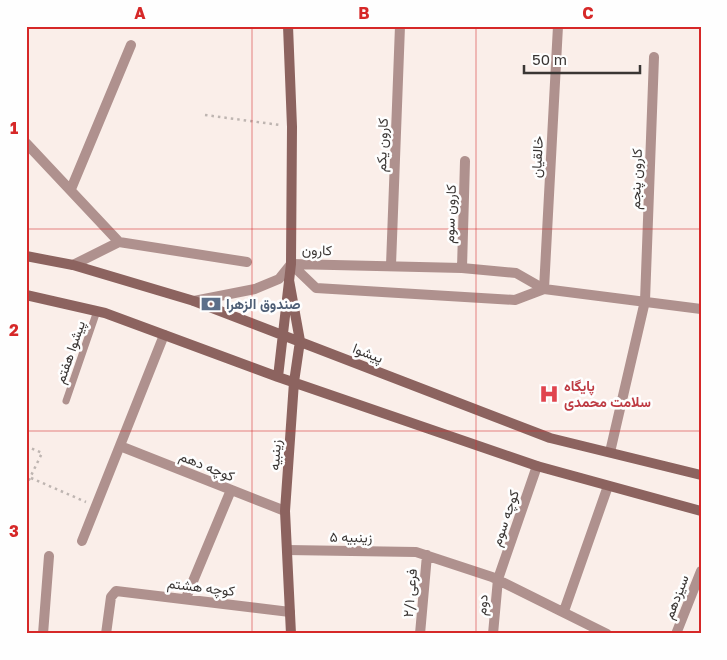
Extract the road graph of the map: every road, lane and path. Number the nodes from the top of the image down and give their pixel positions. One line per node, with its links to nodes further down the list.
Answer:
1 (288, 26): 7 (street, زینبیه)
2 (400, 26): 16 (street, کارون یکم)
3 (558, 26): 19 (street, خالقیان)
4 (131, 45): 10 (street)
5 (654, 57): 22 (street, کارون پنجم)
6 (205, 115): 7 (path)
7 (292, 127): 14 (street, زینبیه)
8 (26, 143): 10 (street)
9 (466, 161): 17 (street, کارون سوم)
10 (71, 189): 11 (street)
11 (119, 242): 13 (street); 15 (street)
12 (26, 256): 15 (street, پیشوا)
13 (247, 262)
14 (291, 264): 16 (street, کارون); 18 (street, زینبیه); 19 (street, کارون); 21 (street)
15 (73, 265): 21 (street, پیشوا)
16 (391, 265): 17 (street, کارون)
17 (462, 268): 19 (street, کارون)
18 (290, 280): 26 (street, زینبیه); 27 (street, زینبیه)
19 (544, 289): 22 (street, کارون)
20 (26, 295): 24 (street)
21 (194, 301): 26 (street, پیشوا)
22 (645, 301): 23 (street, کارون); 33 (street, کارون پنجم)
23 (701, 309)
24 (97, 311): 25 (street); 30 (lane, پیشوا هفتم)
25 (164, 335): 28 (street); 32 (street)
26 (284, 335): 27 (street, پیشوا); 28 (street, زینبیه)
27 (300, 341): 29 (street, زینبیه); 33 (street, پیشوا)
28 (278, 377): 29 (street)
29 (294, 382): 34 (street); 42 (street, زینبیه)
30 (66, 401)
31 (26, 446): 36 (path)
32 (120, 446): 39 (street, کوچه دهم); 40 (street)
33 (610, 452): 35 (street, پیشوا)
34 (537, 466): 38 (street); 48 (street, کوچه سوم)
35 (701, 475)
36 (31, 478): 37 (path); 40 (path)
37 (26, 486)
38 (608, 486): 41 (street); 50 (street)
39 (232, 490): 42 (street, کوچه دهم); 49 (street)
40 (96, 506): 43 (street)
41 (701, 510)
42 (285, 511): 44 (street, زینبیه)
43 (82, 541)
44 (287, 550): 46 (street, زینبیه ۵); 51 (street, زینبیه)
45 (48, 556): 52 (street)
46 (427, 556): 48 (street, زینبیه ۵); 55 (street, فرعی ۲/۱)
47 (701, 571): 58 (street, سیزدهم)
48 (498, 579): 50 (street, زینبیه ۵); 56 (street, دوم)
49 (186, 598): 51 (street, کوچه هشتم); 53 (street, کوچه هشتم)
50 (564, 611): 57 (street, زینبیه ۵)
51 (290, 612): 54 (street, زینبیه)
52 (43, 634)
53 (106, 634)
54 (291, 634)
55 (420, 634)
56 (493, 634)
57 (607, 634)
58 (676, 634)

